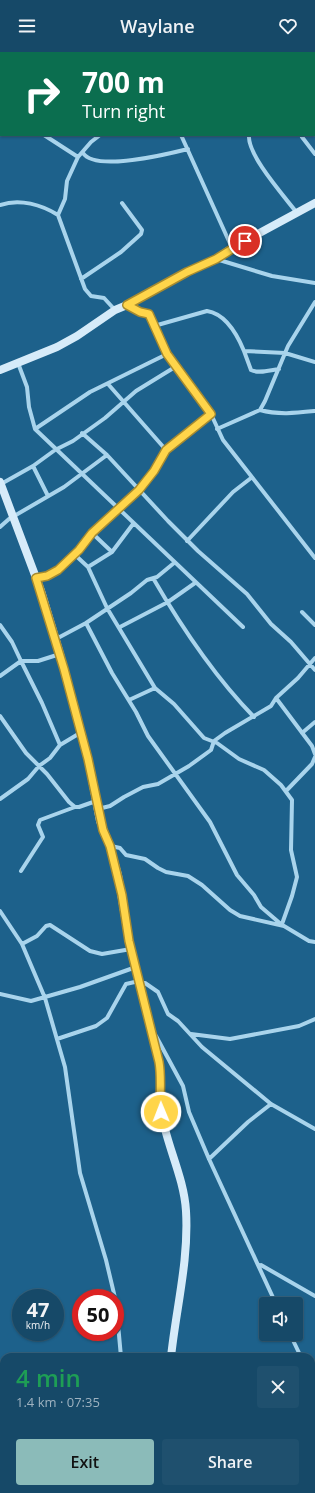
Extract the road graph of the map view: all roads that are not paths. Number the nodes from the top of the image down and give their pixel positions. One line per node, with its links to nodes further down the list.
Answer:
1 (46, 136): 9 (street)
2 (99, 136): 7 (street)
3 (182, 136): 6 (street)
4 (249, 136): 13 (street)
5 (302, 137): 8 (street)
6 (188, 149): 7 (street); 15 (street)
7 (83, 153): 9 (street)
8 (315, 154)
9 (78, 157): 14 (street)
10 (122, 203): 17 (street)
11 (315, 203): 13 (main road)
12 (0, 205): 14 (street)
13 (297, 214): 15 (main road)
14 (58, 215): 17 (street)
15 (232, 248): 16 (main road)
16 (216, 259): 18 (street); 20 (main road)
17 (81, 279): 21 (street)
18 (315, 282)
19 (315, 302): 24 (street)
20 (127, 305): 21 (main road); 22 (street)
21 (115, 310): 27 (main road)
22 (154, 326): 23 (street); 25 (street)
23 (244, 351): 24 (street); 29 (street)
24 (286, 353): 26 (street); 29 (street)
25 (167, 354): 28 (street); 31 (street)
26 (315, 362)
27 (18, 363): 30 (main road); 36 (street)
28 (175, 367): 32 (street); 35 (street)
29 (279, 369): 33 (street)
30 (0, 370)
31 (108, 384): 32 (street); 36 (street)
32 (123, 401): 38 (street); 40 (street)
33 (260, 410): 34 (street); 37 (street)
34 (315, 411)
35 (211, 414): 37 (street); 40 (street)
36 (35, 429): 39 (street)
37 (217, 429): 44 (street)
38 (82, 433): 39 (street); 41 (street)
39 (54, 450): 42 (street); 43 (street)
40 (166, 450): 46 (street)
41 (108, 455): 43 (street); 46 (street)
42 (33, 466): 45 (street); 47 (street)
43 (82, 474): 47 (street); 48 (street)
44 (251, 478): 53 (street); 56 (street)
45 (0, 484): 49 (main road)
46 (139, 490): 48 (street); 53 (street)
47 (48, 496): 49 (street)
48 (120, 509): 50 (street); 52 (street)
49 (12, 518): 51 (street); 59 (main road)
50 (133, 524): 54 (street); 57 (street)
51 (0, 527)
52 (92, 533): 54 (street); 55 (street)
53 (187, 540): 74 (street)
54 (112, 552): 58 (street)
55 (74, 554): 58 (street); 59 (street)
56 (315, 558)
57 (174, 563): 60 (street); 61 (street)
58 (88, 567): 63 (street)
59 (36, 578): 70 (main road)
60 (153, 578): 62 (street); 63 (street)
61 (195, 583): 62 (street); 69 (street)
62 (168, 602): 68 (street); 81 (street)
63 (108, 608): 65 (street); 68 (street)
64 (302, 612): 67 (street)
65 (86, 623): 70 (street); 79 (street)
66 (0, 625): 73 (street)
67 (315, 625)
68 (120, 627): 77 (street)
69 (243, 627)
70 (56, 639): 71 (main road)
71 (60, 654): 73 (street); 83 (main road)
72 (315, 658): 74 (street)
73 (21, 662): 76 (street); 86 (street)
74 (310, 663): 75 (street); 78 (street)
75 (315, 670)
76 (0, 676)
77 (155, 688): 79 (street); 85 (street)
78 (276, 698): 81 (street); 84 (street)
79 (129, 700): 89 (street)
80 (0, 716): 88 (street)
81 (254, 717): 85 (street)
82 (315, 722): 84 (street)
83 (80, 733): 86 (street); 92 (main road)
84 (302, 733): 87 (street)
85 (214, 742): 89 (street); 90 (street)
86 (60, 745): 88 (street)
87 (315, 756): 90 (street)
88 (39, 766): 91 (street); 93 (street)
89 (174, 774): 92 (street); 97 (street)
90 (286, 791): 97 (street)
91 (0, 799)
92 (96, 805): 93 (street); 94 (main road)
93 (75, 807): 95 (street)
94 (110, 846): 97 (street); 100 (main road)
95 (21, 871)
96 (0, 911): 99 (street)
97 (283, 925): 98 (street)
98 (315, 942)
99 (22, 944): 100 (street); 104 (street)
100 (132, 950): 101 (main road)
101 (136, 968): 102 (main road); 104 (street)
102 (141, 982): 106 (main road); 107 (street); 108 (street)
103 (0, 994): 104 (street)
104 (45, 998): 108 (street)
105 (315, 1019): 107 (street)
106 (151, 1026): 111 (street); 117 (main road)
107 (190, 1034): 109 (street)
108 (57, 1039): 116 (street)
109 (271, 1104): 110 (street); 111 (street)
110 (315, 1129)
111 (209, 1159): 112 (street)
112 (259, 1266): 113 (street); 114 (street)
113 (315, 1296)
114 (273, 1297)
115 (293, 1341): 118 (street)
116 (121, 1353)
117 (172, 1353)
118 (299, 1353)

